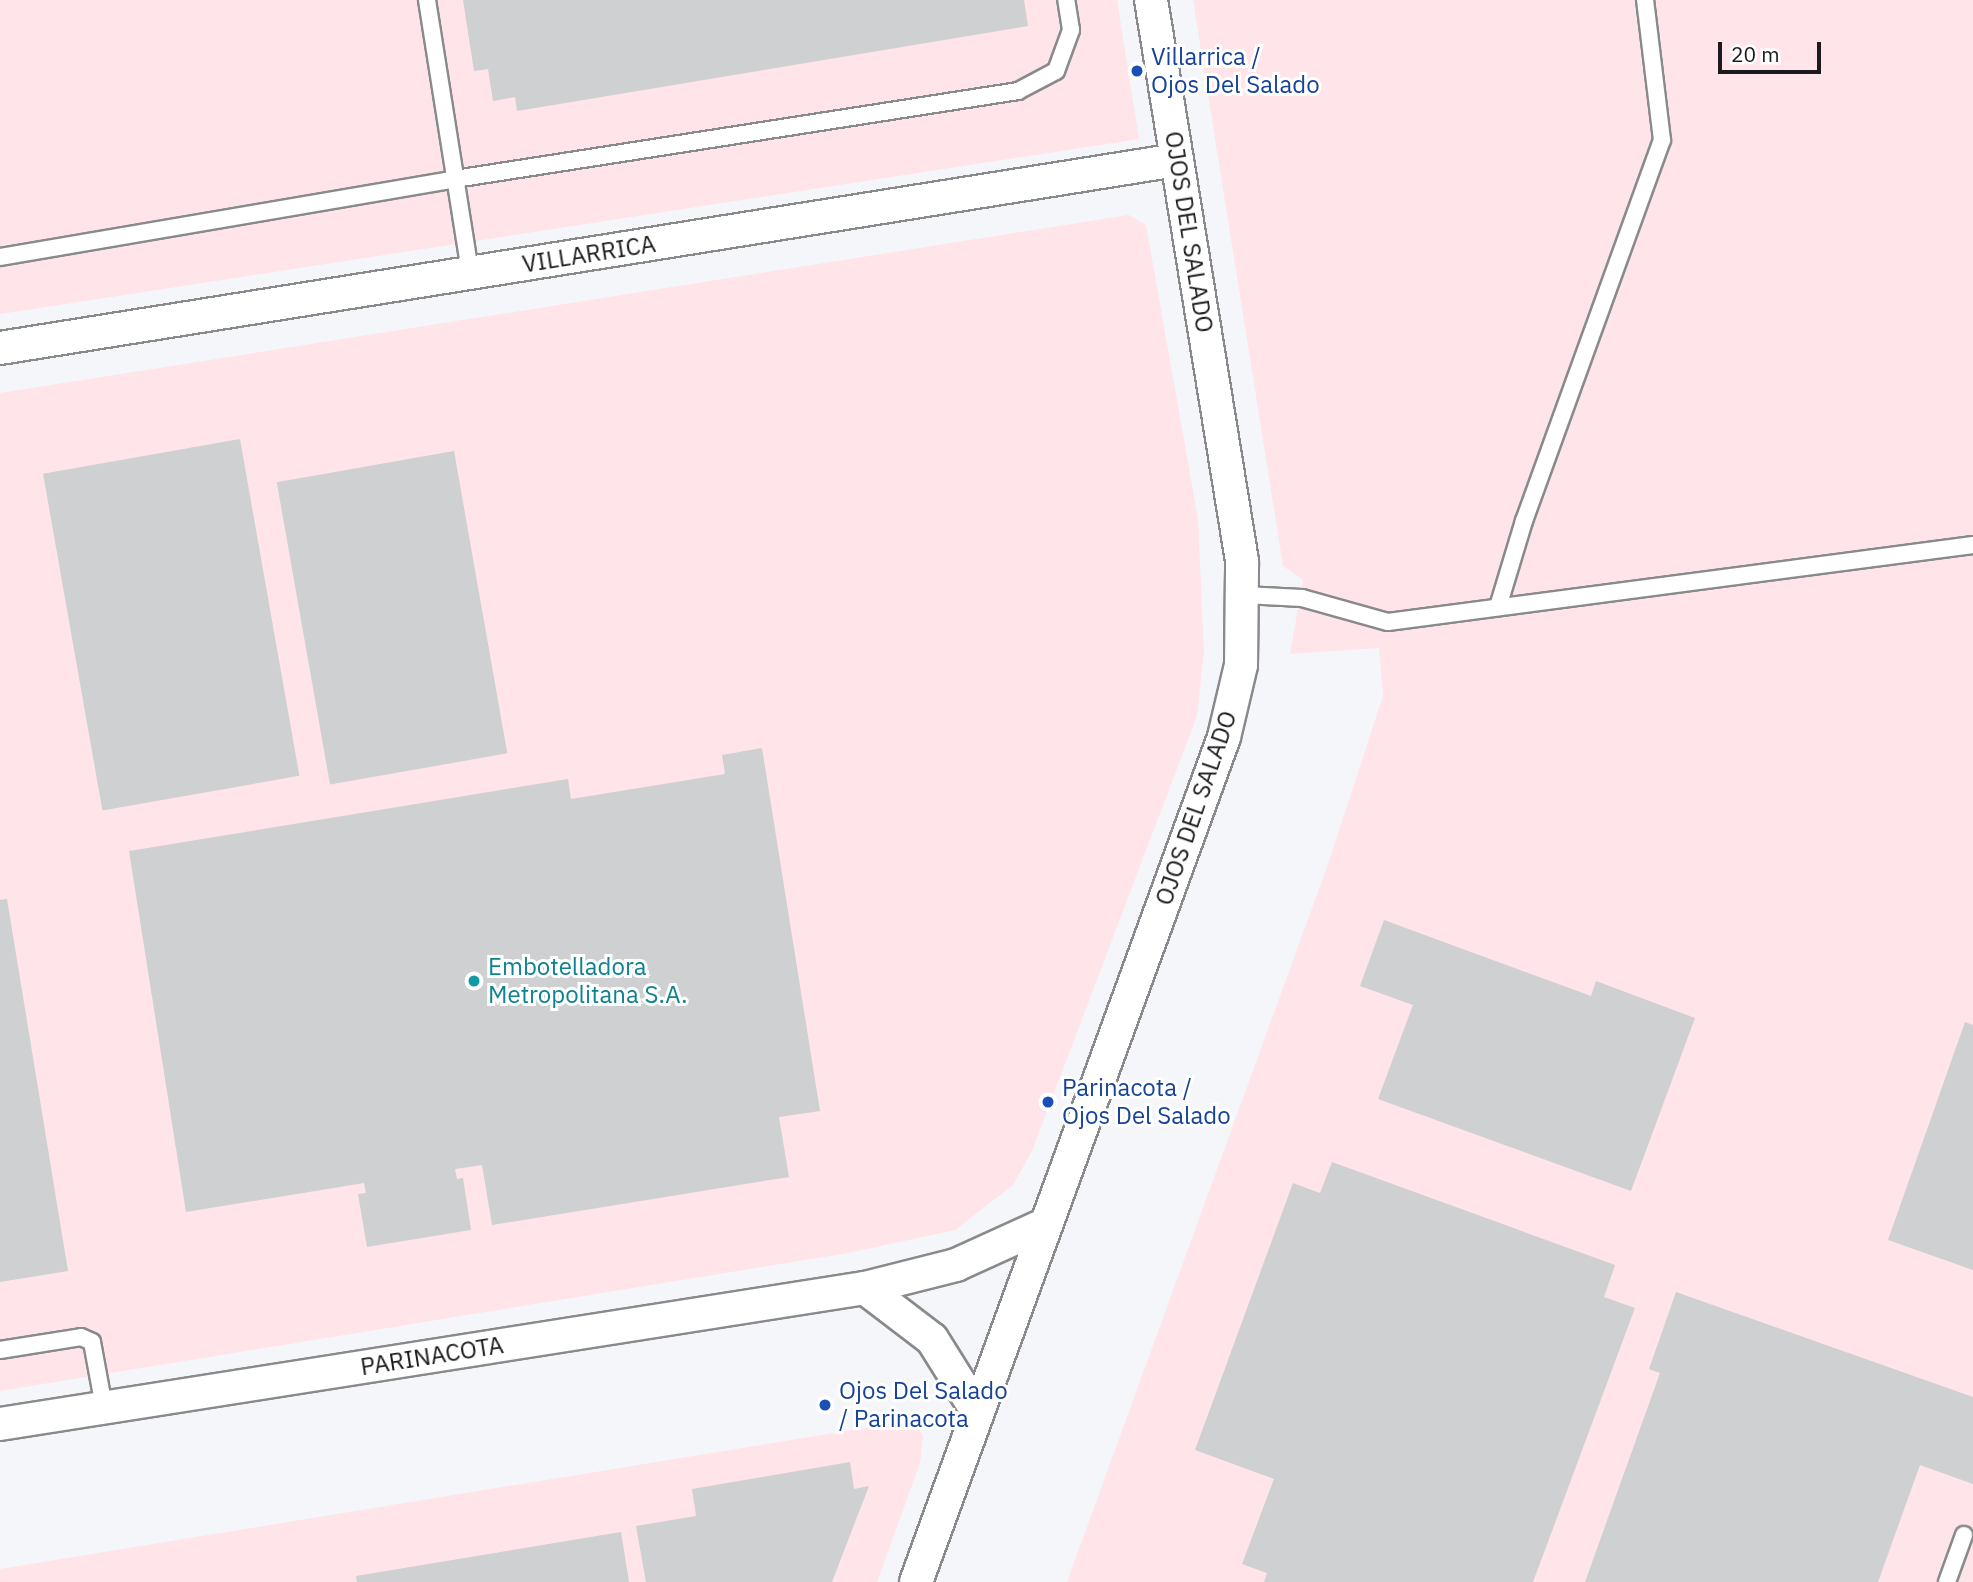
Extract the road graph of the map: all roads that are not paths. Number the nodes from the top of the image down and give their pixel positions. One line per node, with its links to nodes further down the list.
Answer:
1 (427, 0): 6 (lane)
2 (1066, 0): 6 (lane)
3 (1151, 0): 5 (street, OJOS DEL SALADO)
4 (1645, 0): 12 (lane)
5 (1177, 160): 8 (street, VILLARRICA); 11 (street, OJOS DEL SALADO)
6 (456, 179): 7 (lane); 8 (lane)
7 (0, 257)
8 (470, 273): 9 (street, VILLARRICA)
9 (0, 348)
10 (1973, 545): 12 (lane)
11 (1244, 596): 12 (lane); 13 (street, OJOS DEL SALADO)
12 (1498, 607)
13 (1046, 1224): 14 (street, PARINACOTA); 17 (street, OJOS DEL SALADO)
14 (864, 1288): 16 (street, PARINACOTA); 17 (street)
15 (0, 1350): 16 (lane)
16 (104, 1407): 18 (street, PARINACOTA)
17 (978, 1411): 20 (street, OJOS DEL SALADO)
18 (0, 1424)
19 (1964, 1535): 21 (lane)
20 (916, 1582)
21 (1947, 1582)

